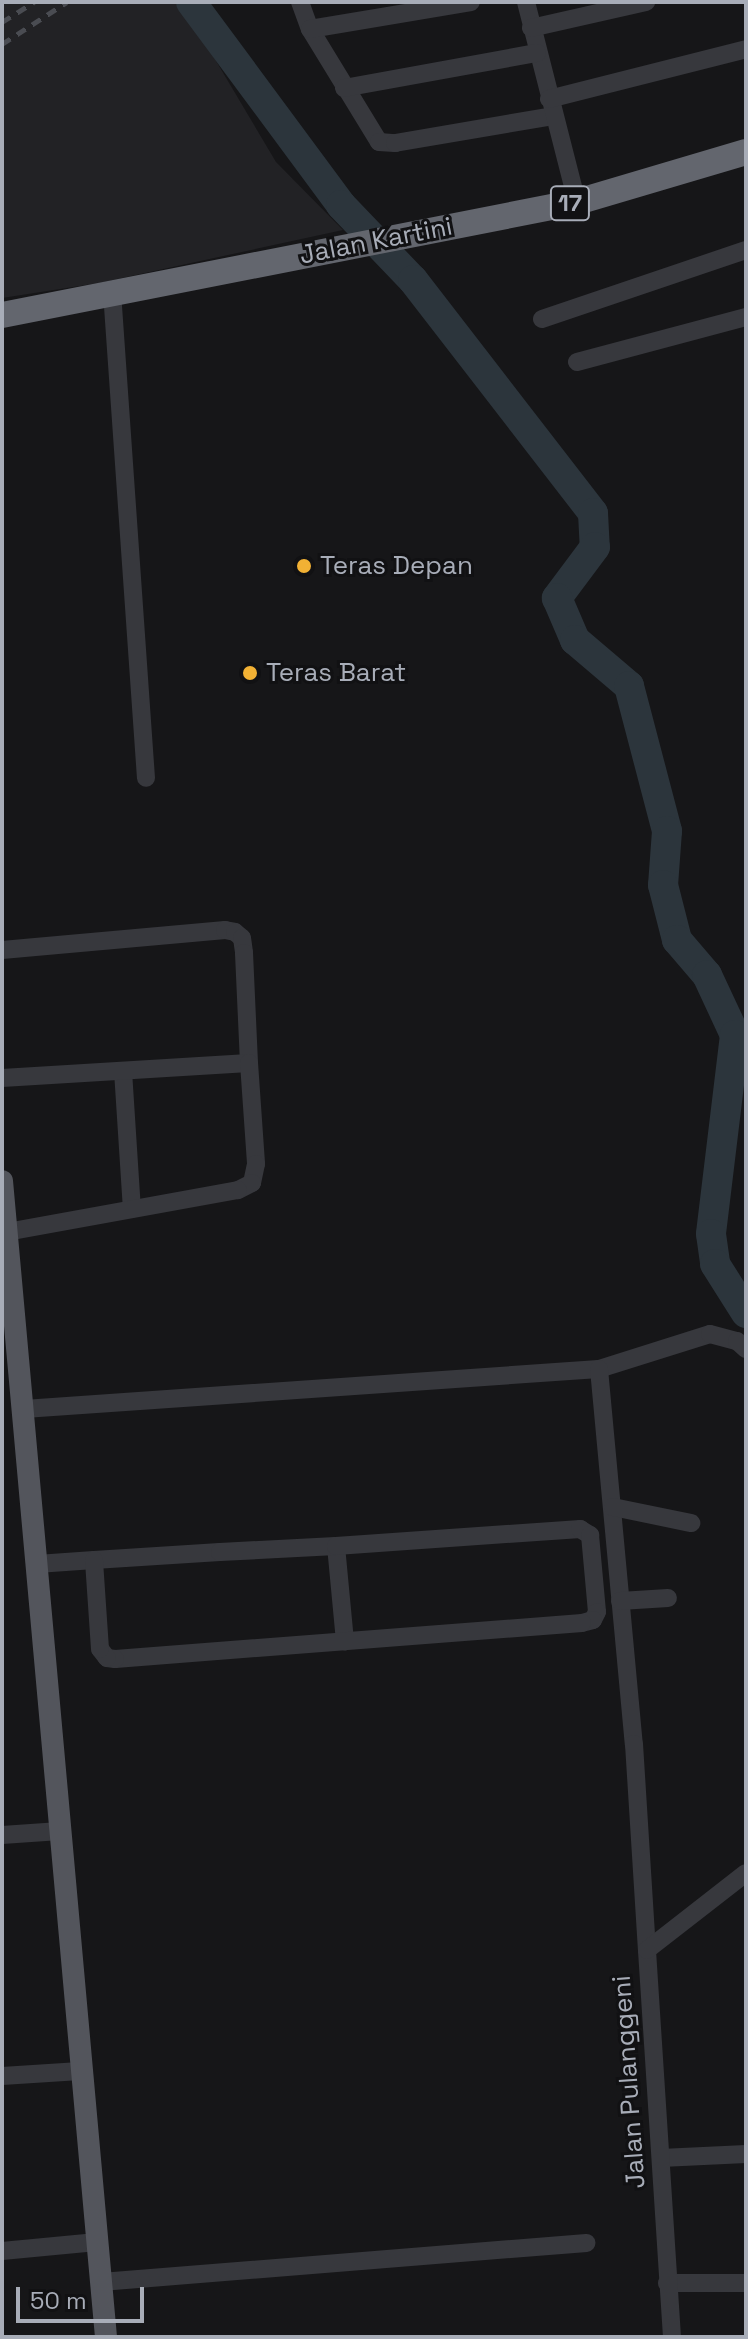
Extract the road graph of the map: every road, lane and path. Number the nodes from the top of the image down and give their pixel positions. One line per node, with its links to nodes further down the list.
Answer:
1 (300, 2): 6 (street)
2 (471, 2): 6 (street)
3 (526, 2): 5 (street)
4 (646, 2): 5 (street)
5 (531, 28): 8 (street)
6 (310, 29): 9 (street)
7 (746, 49): 10 (street)
8 (537, 53): 9 (street); 10 (street)
9 (344, 88): 10 (street)
10 (551, 107): 12 (street)
11 (746, 152): 12 (highway, Jalan Kartini / 17)
12 (577, 202): 14 (highway, Jalan Kartini / 17)
13 (746, 250): 17 (street)
14 (112, 292): 15 (highway, Jalan Kartini / 17); 19 (street)
15 (2, 315)
16 (746, 317): 18 (street)
17 (542, 319)
18 (577, 362)
19 (146, 778)
20 (2, 950): 21 (street)
21 (249, 1063): 22 (street); 25 (street)
22 (123, 1071): 23 (street); 25 (street)
23 (2, 1078)
24 (2, 1181): 26 (main road)
25 (132, 1209): 26 (street)
26 (7, 1232): 29 (main road)
27 (746, 1349): 28 (street)
28 (599, 1369): 29 (street); 30 (street)
29 (24, 1409): 34 (main road)
30 (613, 1507): 31 (street); 36 (street)
31 (691, 1523)
32 (336, 1546): 33 (street); 37 (street); 37 (street)
33 (94, 1560): 34 (street); 37 (street)
34 (37, 1564): 38 (main road)
35 (668, 1598): 36 (street)
36 (620, 1601): 41 (street)
37 (345, 1642)
38 (60, 1831): 39 (street); 42 (main road)
39 (2, 1835)
40 (746, 1873): 41 (street, Jalan Pulanggeni)
41 (647, 1950): 45 (street, Jalan Pulanggeni)
42 (80, 2071): 43 (street); 46 (main road)
43 (2, 2076)
44 (746, 2154): 45 (street)
45 (661, 2158): 50 (street, Jalan Pulanggeni)
46 (97, 2242): 48 (street); 49 (main road)
47 (586, 2243): 49 (street)
48 (2, 2251)
49 (101, 2282): 52 (main road)
50 (667, 2283): 51 (street); 53 (street, Jalan Pulanggeni)
51 (746, 2283)
52 (106, 2337)
53 (672, 2337)

